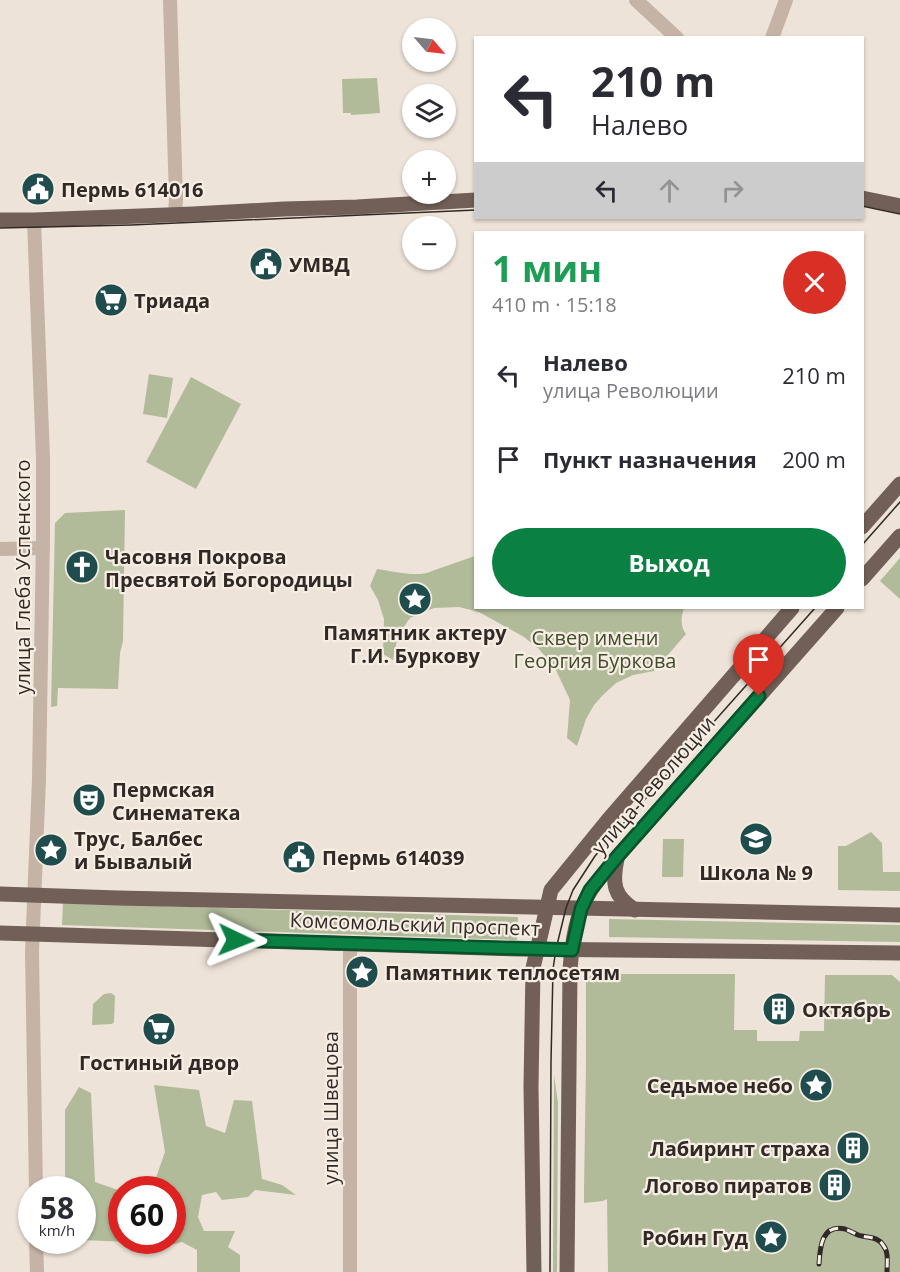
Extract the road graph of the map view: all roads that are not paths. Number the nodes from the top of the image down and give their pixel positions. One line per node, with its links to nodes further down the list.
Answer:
1 (170, 0): 9 (street)
2 (636, 0): 4 (street)
3 (786, 0): 5 (street)
4 (675, 36)
5 (773, 36)
6 (864, 198): 8 (main road)
7 (474, 200): 9 (main road)
8 (900, 206)
9 (175, 214): 11 (main road)
10 (0, 220): 11 (main road)
11 (34, 220): 15 (street, улица Глеба Успенского)
12 (900, 484): 13 (main road)
13 (864, 525)
14 (900, 536): 17 (main road)
15 (43, 548): 16 (street); 22 (street, улица Глеба Успенского)
16 (0, 549)
17 (864, 577)
18 (791, 609): 23 (main road, улица Революции)
19 (836, 609): 20 (main road, улица Революции)
20 (617, 857): 24 (main road, улица Революции); 25 (main road)
21 (0, 894): 22 (main road, Комсомольский проспект)
22 (34, 895): 23 (main road, Комсомольский проспект); 28 (street, улица Глеба Успенского)
23 (547, 908): 24 (main road, Комсомольский проспект); 30 (main road, улица Революции)
24 (581, 909): 25 (main road, Комсомольский проспект); 31 (main road, улица Революции)
25 (635, 910): 26 (main road, Комсомольский проспект)
26 (900, 915)
27 (0, 933): 28 (main road, Комсомольский проспект)
28 (33, 935): 29 (main road, Комсомольский проспект); 33 (street, улица Глеба Успенского)
29 (350, 943): 30 (main road, Комсомольский проспект); 36 (street, улица Швецова)
30 (538, 949): 31 (main road, Комсомольский проспект); 37 (main road, улица Революции)
31 (572, 950): 32 (main road, Комсомольский проспект); 38 (main road, улица Революции)
32 (900, 953)
33 (36, 1176)
34 (36, 1254): 35 (street)
35 (37, 1272)
36 (350, 1272)
37 (534, 1272)
38 (567, 1272)

